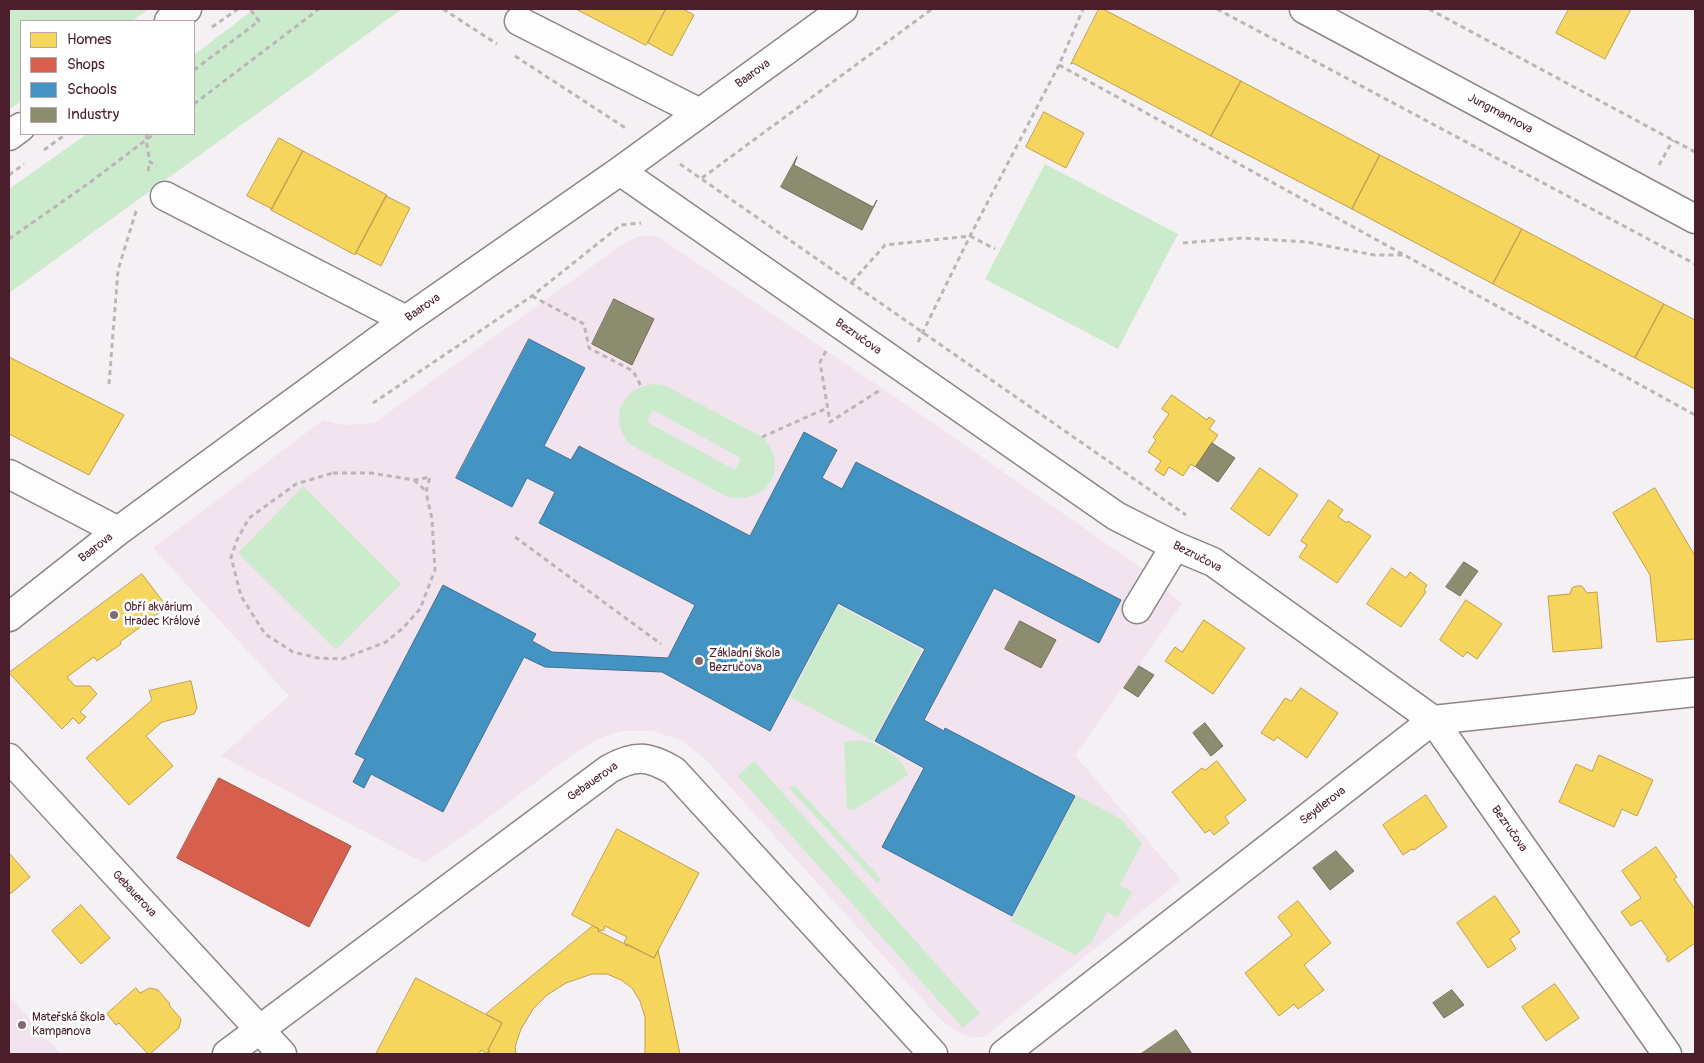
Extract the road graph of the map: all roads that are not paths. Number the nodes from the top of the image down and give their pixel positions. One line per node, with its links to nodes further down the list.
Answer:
1 (187, 9): 4 (street)
2 (844, 9): 6 (street, Baarova)
3 (1304, 9): 11 (street, Jungmannova)
4 (171, 20)
5 (520, 21): 6 (street)
6 (700, 113): 9 (street, Baarova)
7 (20, 128): 8 (street)
8 (9, 136)
9 (620, 171): 12 (street, Baarova); 15 (street, Bezručova)
10 (155, 188): 12 (street)
11 (1695, 219)
12 (406, 320): 14 (street, Baarova)
13 (9, 474): 14 (street)
14 (118, 531): 17 (street, Baarova)
15 (1174, 546): 16 (street); 19 (street, Bezručova)
16 (1137, 609)
17 (9, 617)
18 (1695, 692): 19 (street)
19 (1433, 720): 25 (street, Seydlerova); 26 (street, Bezručova)
20 (9, 758): 21 (street, Gebauerova)
21 (260, 1029): 22 (street); 23 (street, Gebauerova); 24 (street, Gebauerova)
22 (227, 1054)
23 (282, 1054)
24 (933, 1054)
25 (1004, 1054)
26 (1667, 1054)

